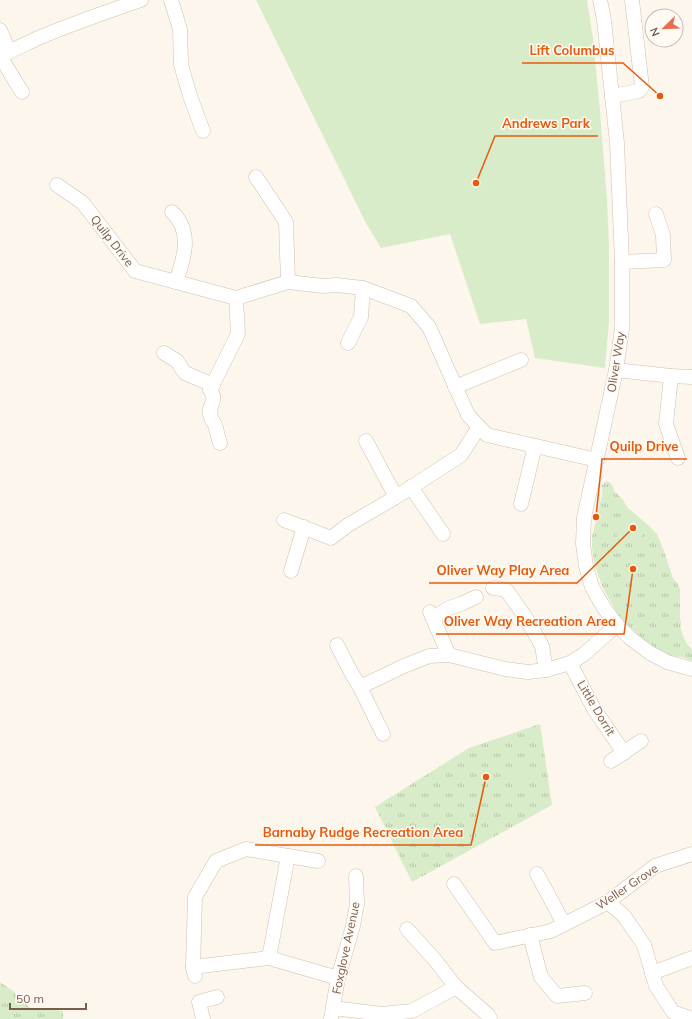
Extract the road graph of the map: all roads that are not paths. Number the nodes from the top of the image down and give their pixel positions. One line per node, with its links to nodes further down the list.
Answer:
1 (141, 0): 6 (street)
2 (171, 0): 9 (street)
3 (600, 0): 8 (street, Oliver Way)
4 (632, 0): 8 (street)
5 (0, 30): 6 (street)
6 (3, 55): 7 (street)
7 (22, 92)
8 (612, 96): 14 (street, Oliver Way)
9 (203, 131)
10 (256, 177): 16 (street)
11 (57, 185): 15 (street, Quilp Drive)
12 (172, 212): 15 (street)
13 (656, 214): 14 (street)
14 (622, 262): 22 (street, Oliver Way)
15 (176, 282): 18 (street, Quilp Drive)
16 (288, 282): 17 (street); 18 (street)
17 (364, 288): 19 (street); 26 (street)
18 (236, 298): 25 (street)
19 (348, 343)
20 (164, 353): 25 (street)
21 (521, 360): 26 (street)
22 (616, 370): 23 (street); 32 (street, Oliver Way)
23 (671, 376): 24 (street); 31 (street)
24 (692, 377)
25 (211, 387): 29 (street)
26 (455, 387): 27 (street)
27 (479, 427): 30 (street); 33 (street)
28 (366, 441): 34 (street)
29 (220, 443)
30 (535, 446): 32 (street); 35 (street)
31 (678, 458)
32 (597, 460): 42 (street, Oliver Way)
33 (411, 488): 34 (street); 38 (street)
34 (396, 497): 37 (street)
35 (521, 504)
36 (284, 520): 37 (street)
37 (304, 527): 39 (street)
38 (443, 534)
39 (292, 572)
40 (493, 588): 47 (street)
41 (476, 597): 44 (street)
42 (617, 625): 45 (street); 46 (street, Oliver Way)
43 (337, 645): 48 (street)
44 (449, 655): 47 (street); 48 (street)
45 (570, 663): 47 (street); 51 (street, Little Dorrit)
46 (692, 669)
47 (546, 670)
48 (360, 687): 49 (street)
49 (384, 734)
50 (641, 741): 51 (street)
51 (624, 753): 52 (street)
52 (611, 761)
53 (692, 854): 59 (street, Weller Grove)
54 (288, 856): 55 (street); 63 (street); 63 (street)
55 (318, 861)
56 (537, 874): 60 (street)
57 (356, 876): 66 (street, Foxglove Avenue)
58 (454, 884): 62 (street, Weller Grove)
59 (608, 902): 60 (street, Weller Grove); 65 (street)
60 (564, 924): 62 (street, Weller Grove)
61 (407, 929): 67 (street)
62 (530, 935): 68 (street)
63 (269, 958): 66 (street)
64 (692, 958): 65 (street)
65 (652, 973): 73 (street)
66 (338, 978): 70 (street, Foxglove Avenue)
67 (456, 987): 70 (street); 72 (street)
68 (585, 993)
69 (217, 996): 71 (street)
70 (332, 1014)
71 (203, 1019)
72 (490, 1019)
73 (692, 1019)

